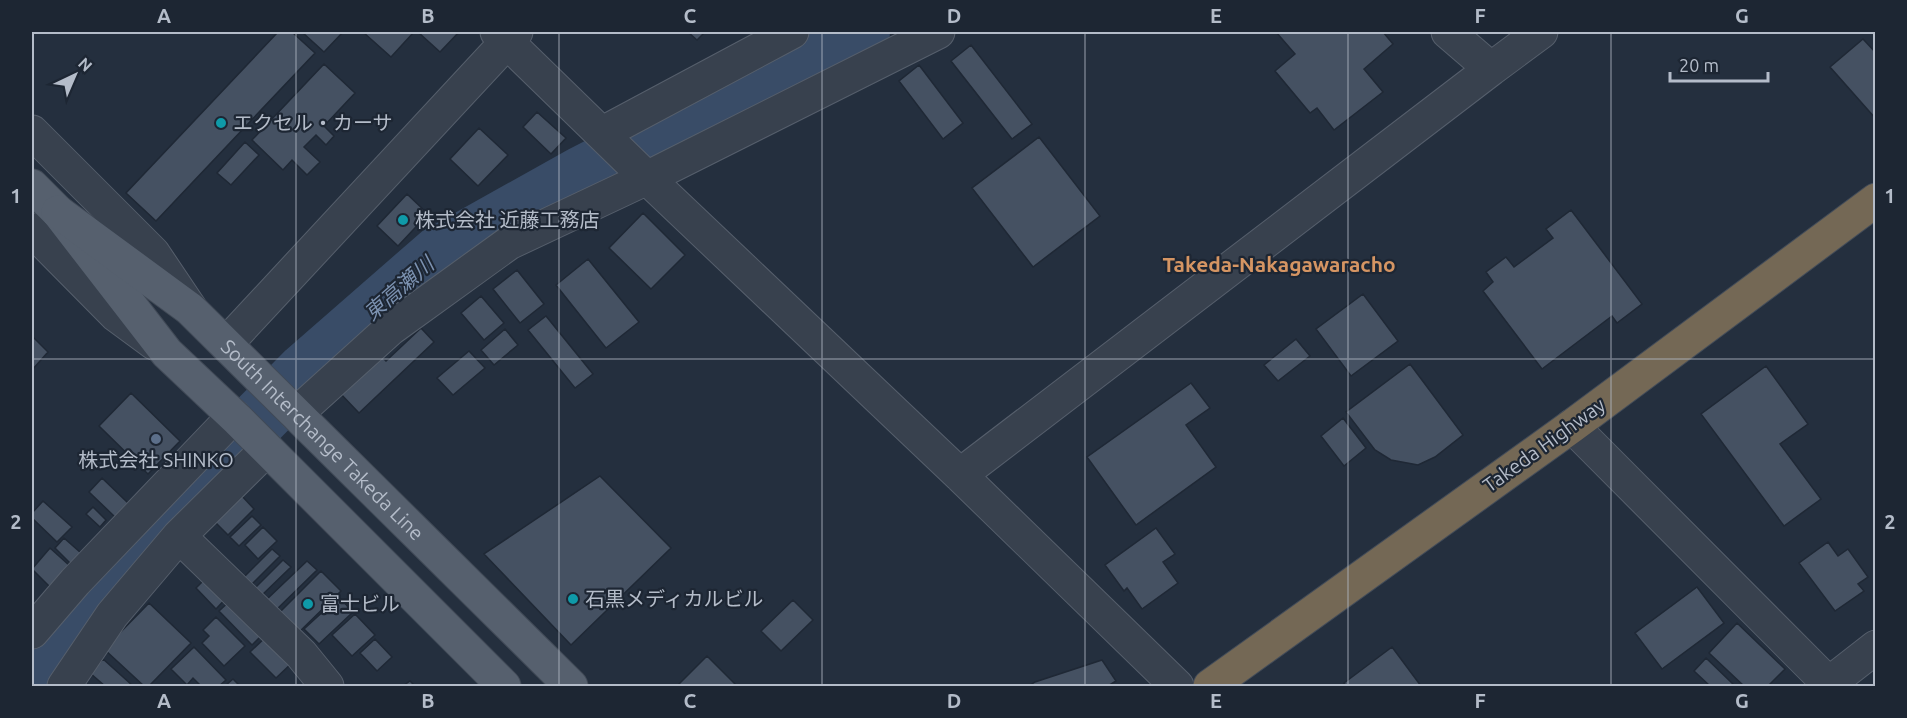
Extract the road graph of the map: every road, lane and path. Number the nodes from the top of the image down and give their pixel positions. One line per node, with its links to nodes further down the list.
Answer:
1 (792, 32): 8 (street)
2 (938, 32): 9 (street)
3 (1449, 32): 6 (street)
4 (1541, 32): 6 (street)
5 (506, 35): 8 (street); 15 (street)
6 (1491, 69): 20 (street)
7 (32, 132): 14 (street)
8 (605, 135): 9 (street)
9 (644, 175): 17 (street); 20 (street)
10 (32, 186): 12 (main road, South Interchange Takeda Line)
11 (1875, 200): 18 (highway, Takeda Highway)
12 (58, 212): 14 (main road, South Interchange Takeda Line); 16 (main road, South Interchange Takeda Line)
13 (32, 230): 16 (street)
14 (190, 309): 15 (main road, South Interchange Takeda Line)
15 (226, 344): 17 (main road, South Interchange Takeda Line)
16 (167, 353): 19 (main road, South Interchange Takeda Line)
17 (295, 412): 29 (main road, South Interchange Takeda Line)
18 (1572, 426): 25 (street); 31 (highway, Takeda Highway)
19 (249, 431): 21 (street); 22 (street); 28 (main road, South Interchange Takeda Line)
20 (960, 475): 30 (street)
21 (179, 536): 22 (street); 27 (street)
22 (93, 598): 23 (street); 26 (street)
23 (32, 632)
24 (1875, 647): 25 (street)
25 (1828, 686)
26 (64, 687)
27 (327, 687)
28 (504, 687)
29 (571, 687)
30 (1177, 687)
31 (1210, 687)

